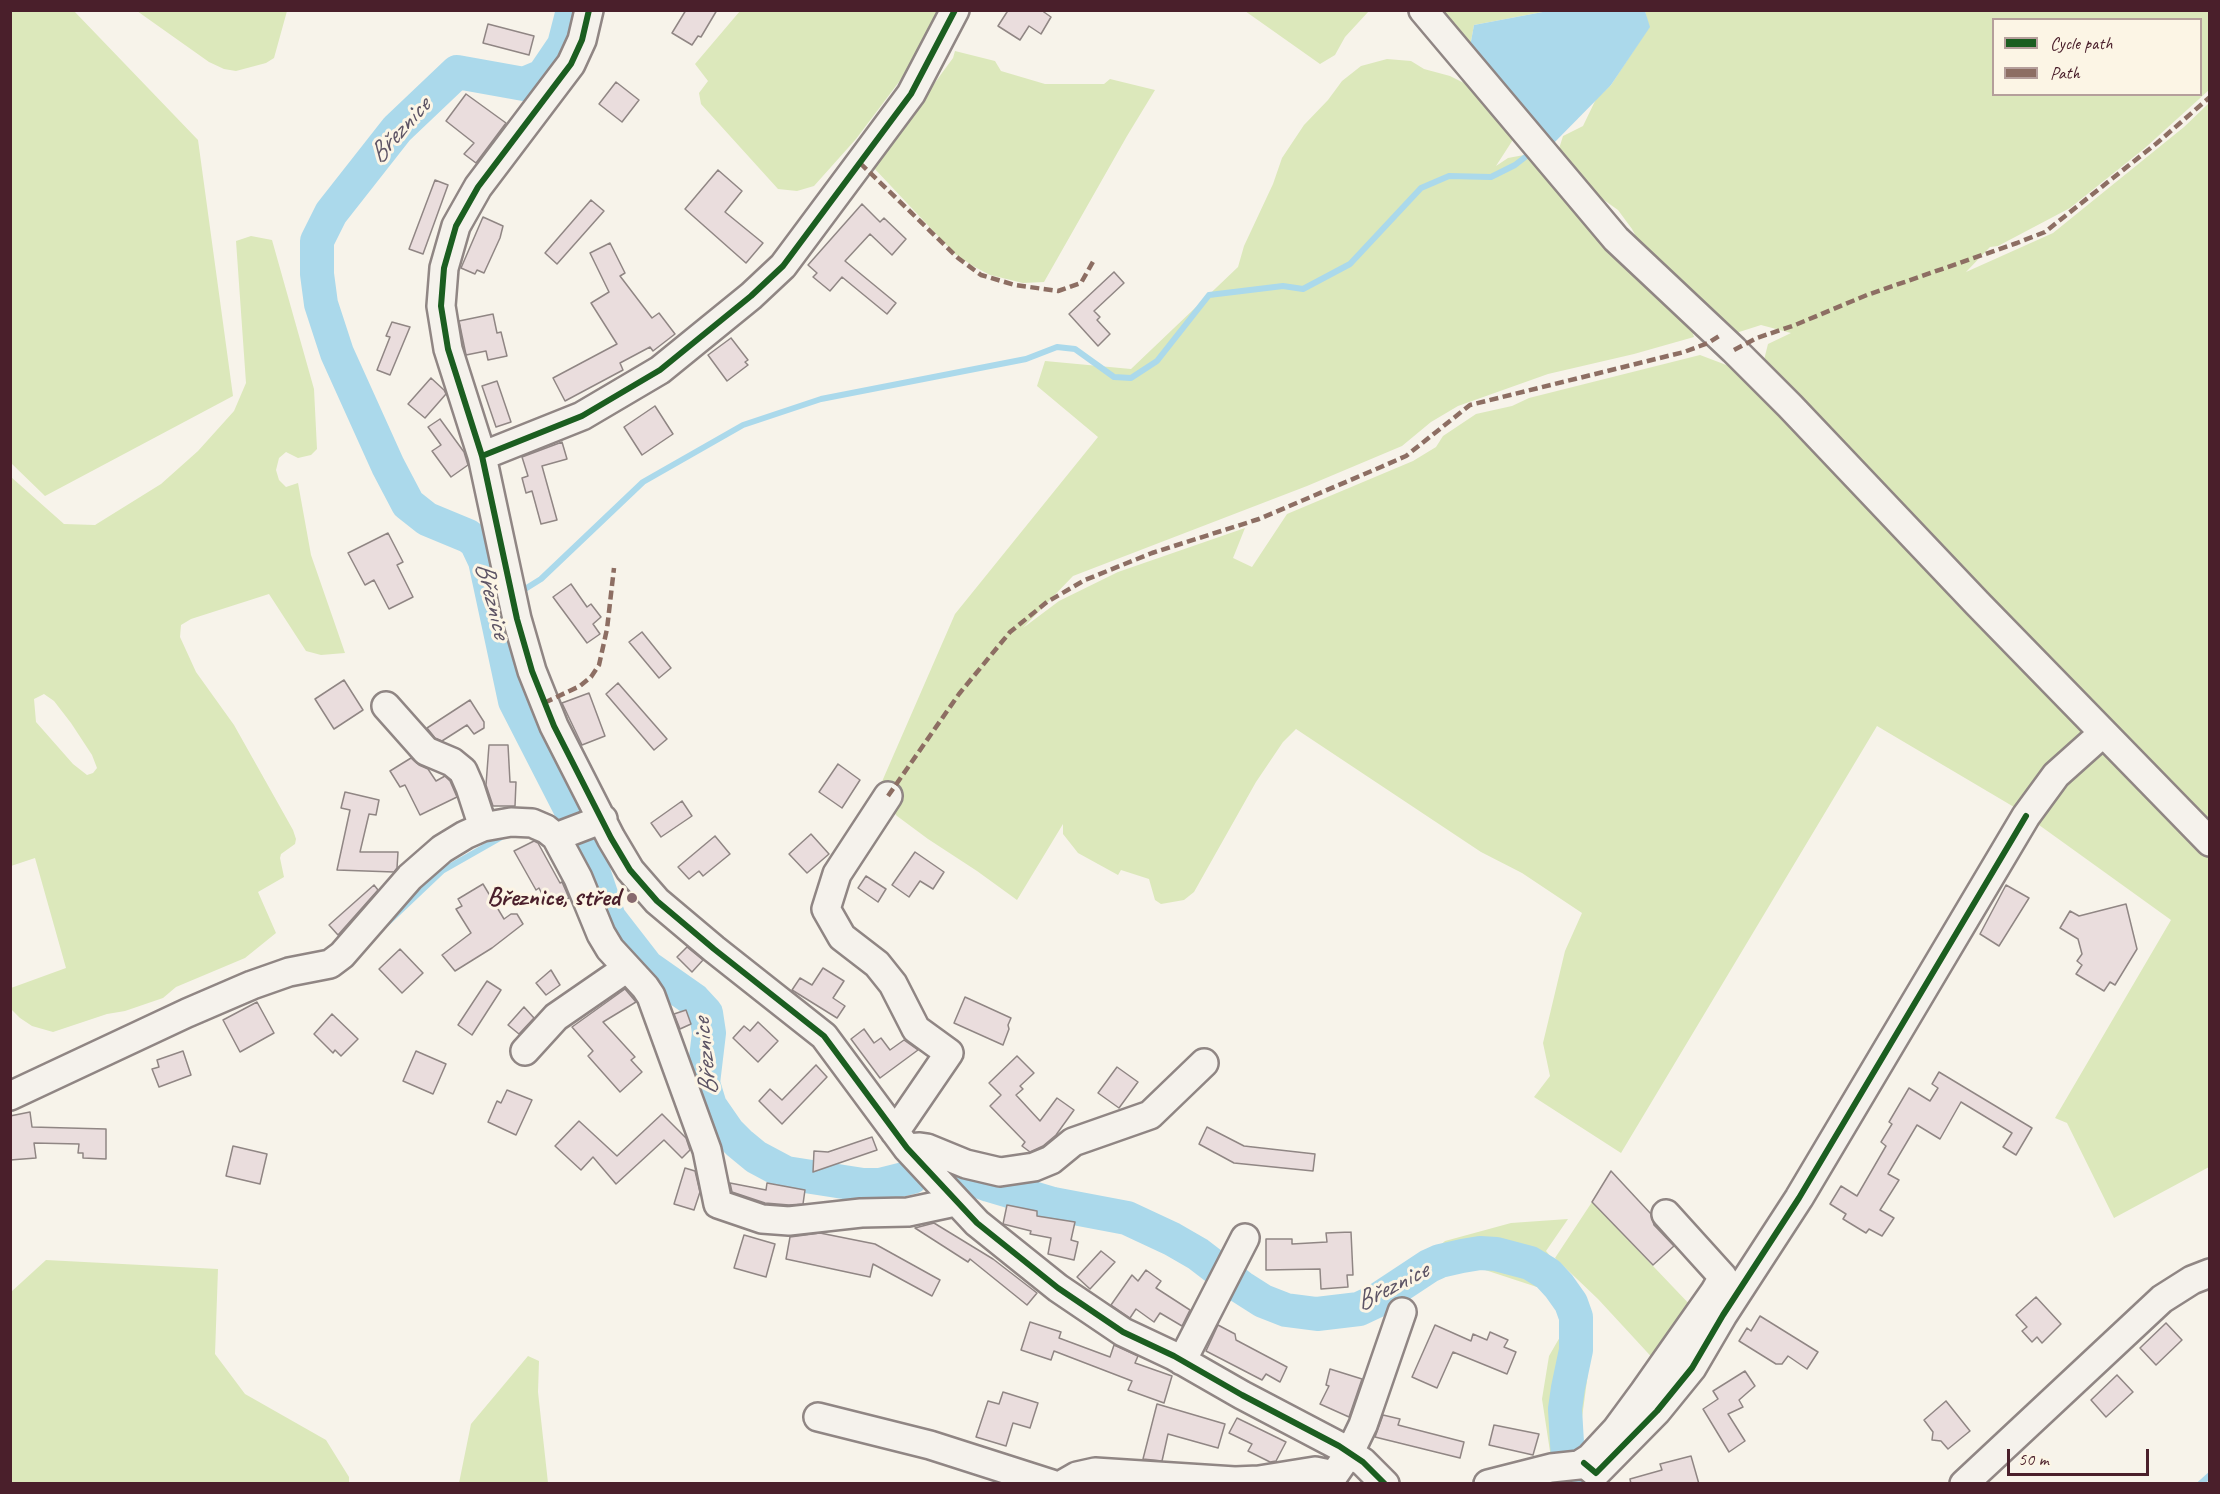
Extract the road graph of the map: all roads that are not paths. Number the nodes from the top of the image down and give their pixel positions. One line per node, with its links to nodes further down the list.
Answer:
1 (589, 10): 4 (street)
2 (955, 10): 4 (street)
3 (1423, 10): 6 (street)
4 (482, 456): 9 (street)
5 (386, 706): 8 (street)
6 (2103, 733): 10 (street); 24 (street)
7 (888, 796): 15 (street)
8 (483, 827): 9 (street); 14 (street)
9 (579, 828): 11 (street); 15 (street)
10 (2210, 842)
11 (627, 968): 12 (street); 16 (street)
12 (525, 1051)
13 (1204, 1064): 15 (street)
14 (10, 1096)
15 (901, 1140): 16 (street)
16 (955, 1202): 21 (street)
17 (1666, 1214): 24 (street)
18 (1245, 1238): 21 (street)
19 (2210, 1273): 30 (street)
20 (1402, 1312): 23 (street)
21 (1182, 1361): 23 (street)
22 (818, 1417): 26 (street)
23 (1350, 1452): 25 (street); 28 (street)
24 (1590, 1471): 29 (street)
25 (1338, 1479): 27 (street)
26 (1052, 1484)
27 (1063, 1484)
28 (1385, 1484)
29 (1488, 1484)
30 (1965, 1484)

